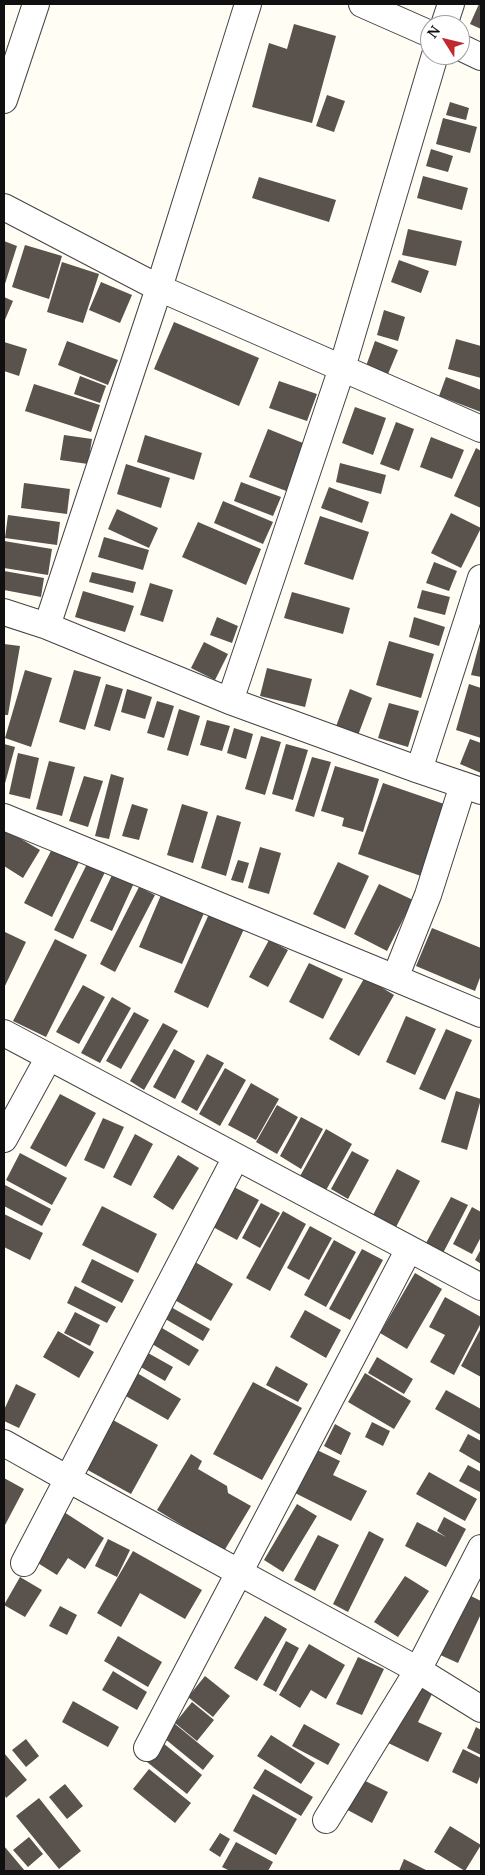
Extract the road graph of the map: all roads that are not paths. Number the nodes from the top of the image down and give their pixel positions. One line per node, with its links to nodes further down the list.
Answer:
1 (36, 4): 6 (street)
2 (248, 4): 8 (street)
3 (362, 4): 4 (street)
4 (420, 30)
5 (432, 65): 9 (street)
6 (4, 100)
7 (4, 207): 8 (street)
8 (159, 288): 9 (street); 13 (street)
9 (342, 368): 10 (street); 14 (street)
10 (481, 429)
11 (481, 578): 15 (street)
12 (4, 612): 13 (street)
13 (47, 626): 14 (street)
14 (230, 701): 15 (street)
15 (419, 770): 16 (street)
16 (472, 788): 18 (street)
17 (4, 818): 18 (street)
18 (395, 978): 19 (street)
19 (481, 1014)
20 (4, 1033): 21 (street)
21 (49, 1057): 22 (street); 23 (street)
22 (4, 1139)
23 (236, 1157): 24 (street); 27 (street)
24 (409, 1249): 25 (street); 30 (street)
25 (481, 1287)
26 (4, 1443): 27 (street)
27 (68, 1479): 29 (street); 30 (street)
28 (481, 1548): 31 (street)
29 (24, 1563)
30 (240, 1572): 31 (street); 33 (street)
31 (418, 1670): 32 (street); 34 (street)
32 (481, 1709)
33 (147, 1748)
34 (326, 1820)

